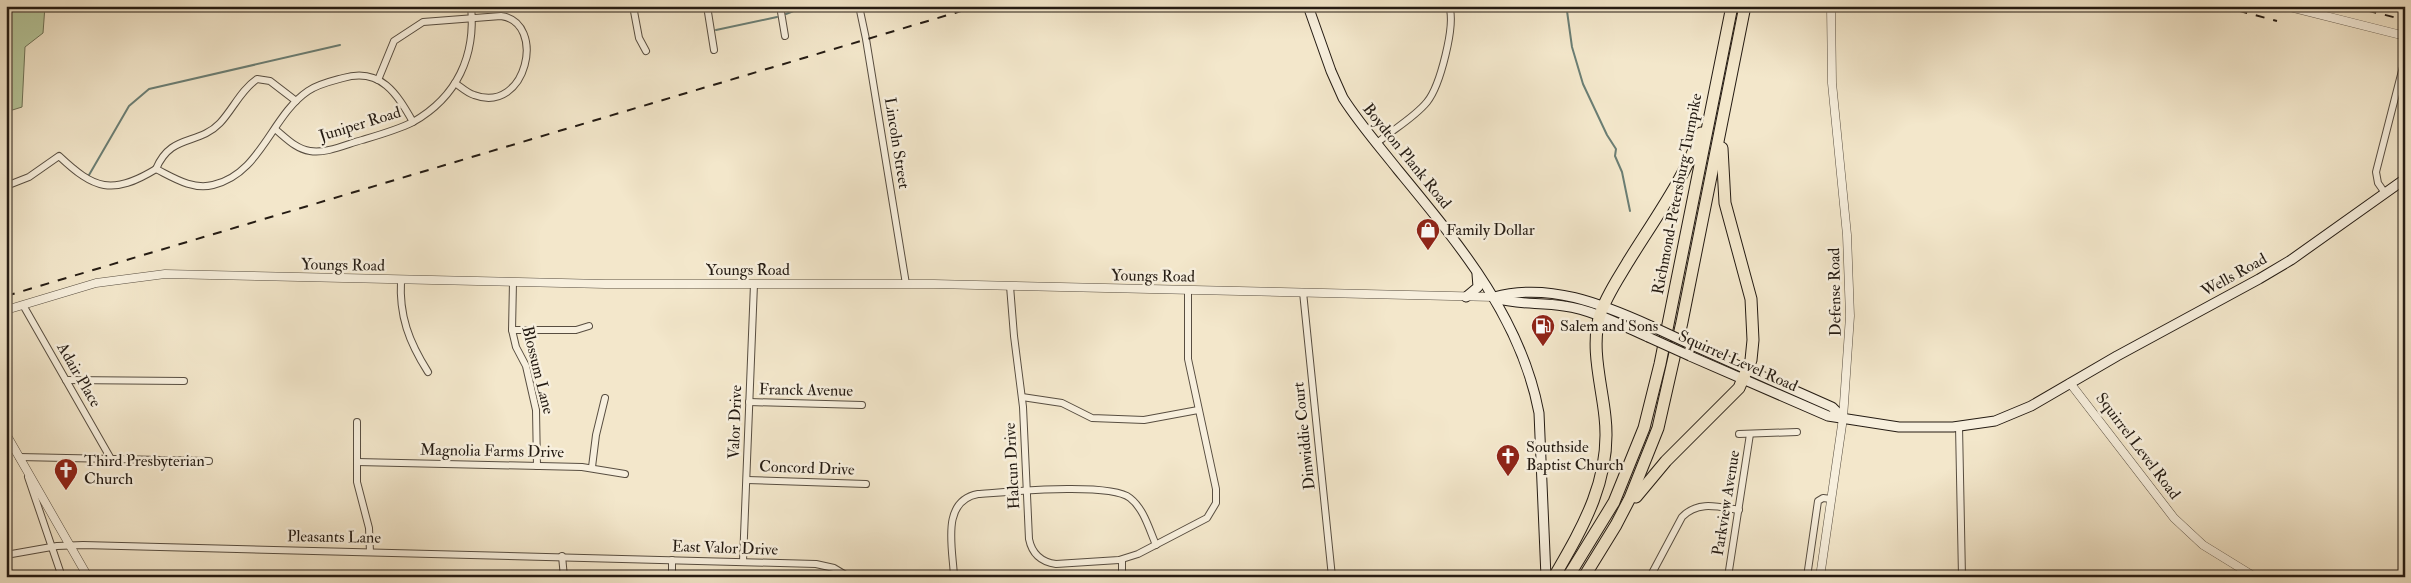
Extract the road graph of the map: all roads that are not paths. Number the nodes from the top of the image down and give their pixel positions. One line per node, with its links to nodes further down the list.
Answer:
1 (471, 6): 12 (street, Juniper Road)
2 (633, 6): 16 (street)
3 (707, 6): 15 (street)
4 (780, 6): 13 (street)
5 (859, 6): 34 (street, Lincoln Street)
6 (1308, 6): 25 (main road, Boydton Plank Road)
7 (1449, 6): 25 (street)
8 (1732, 6): 19 (highway, Richmond-Petersburg Turnpike)
9 (1745, 6): 22 (highway, Richmond-Petersburg Turnpike)
10 (1831, 6): 55 (street, Defense Road)
11 (2286, 6): 14 (street)
12 (472, 17): 18 (street); 20 (street, Juniper Road); 20 (street)
13 (785, 36)
14 (2405, 36)
15 (714, 50)
16 (646, 51)
17 (2405, 59): 29 (street)
18 (378, 80): 21 (street); 23 (street)
19 (1716, 80): 42 (highway); 96 (highway, Richmond-Petersburg Turnpike)
20 (455, 83): 23 (street, Juniper Road)
21 (296, 102): 24 (street); 26 (street)
22 (1723, 117): 46 (highway); 75 (highway, Richmond-Petersburg Turnpike)
23 (413, 122): 24 (street, Juniper Road)
24 (275, 129): 26 (street)
25 (1377, 143): 30 (main road, Boydton Plank Road)
26 (156, 169): 28 (street)
27 (2405, 179): 29 (main road, Wells Road)
28 (6, 186)
29 (2385, 194): 49 (main road, Wells Road)
30 (1476, 269): 38 (main road); 39 (main road, Boydton Plank Road)
31 (401, 280): 32 (street, Youngs Road); 40 (street, Youngs Road); 45 (street)
32 (513, 282): 33 (street, Youngs Road); 44 (street, Blossum Lane)
33 (754, 284): 34 (street, Youngs Road); 52 (street, Valor Drive)
34 (906, 284): 35 (street, Youngs Road)
35 (1010, 286): 36 (street, Youngs Road); 51 (street, Halcun Drive)
36 (1188, 290): 37 (street, Youngs Road); 54 (street, Halcun Drive)
37 (1303, 292): 38 (street, Youngs Road); 93 (street, Dinwiddie Court)
38 (1466, 297): 39 (street, Youngs Road)
39 (1494, 298): 42 (main road, Squirrel Level Road); 94 (main road, Boydton Plank Road)
40 (23, 305): 41 (street, Youngs Road); 47 (street, Adair Place)
41 (6, 310)
42 (1602, 311): 46 (main road, Squirrel Level Road, bridge); 46 (main road, Squirrel Level Road, bridge); 95 (highway)
43 (589, 326): 44 (street)
44 (512, 330): 66 (street, Blossum Lane)
45 (428, 372)
46 (1746, 374): 55 (main road, Squirrel Level Road); 75 (highway)
47 (66, 380): 48 (street); 63 (street, Adair Place)
48 (184, 381)
49 (2070, 383): 57 (main road, Squirrel Level Road); 103 (street, Squirrel Level Road)
50 (605, 398): 68 (street)
51 (1022, 398): 54 (street); 72 (street, Halcun Drive)
52 (749, 402): 53 (street, Franck Avenue); 70 (street, Valor Drive)
53 (862, 405)
54 (1198, 410): 77 (street, Halcun Drive)
55 (1844, 418): 57 (main road, Squirrel Level Road); 73 (street, Defense Road)
56 (357, 422): 65 (street)
57 (1958, 426): 102 (street)
58 (1797, 432): 61 (street)
59 (6, 434): 62 (street)
60 (1739, 434): 61 (street)
61 (1750, 434): 74 (street, Parkview Avenue)
62 (19, 457): 63 (street); 67 (street)
63 (112, 459): 64 (street)
64 (209, 461)
65 (357, 462): 66 (street, Magnolia Farms Drive); 79 (street)
66 (537, 466): 68 (street, Magnolia Farms Drive)
67 (26, 468): 76 (street); 78 (street)
68 (592, 468): 69 (street, Magnolia Farms Drive)
69 (626, 474)
70 (747, 480): 71 (street, Concord Drive); 85 (street, Valor Drive)
71 (866, 484)
72 (1027, 492): 77 (street); 84 (street, Halcun Drive); 91 (street)
73 (1831, 500): 100 (street); 101 (street, Defense Road)
74 (1739, 510): 98 (street); 99 (street, Parkview Avenue)
75 (1616, 525): 97 (highway, Richmond-Petersburg Turnpike)
76 (70, 545): 78 (street, Pleasants Lane); 79 (street, Pleasants Lane); 87 (street)
77 (1156, 545): 84 (street, Halcun Drive)
78 (51, 547): 80 (street, Pleasants Lane); 86 (street)
79 (370, 552): 81 (street, Pleasants Lane)
80 (6, 556)
81 (562, 556): 82 (street, Pleasants Lane); 88 (street)
82 (597, 557): 83 (street, East Valor Drive)
83 (672, 560): 85 (street, East Valor Drive); 89 (street)
84 (1122, 560): 92 (street)
85 (744, 561): 90 (street, East Valor Drive)
86 (62, 577)
87 (88, 577)
88 (564, 577)
89 (672, 577)
90 (849, 577)
91 (954, 577)
92 (1122, 577)
93 (1332, 577)
94 (1546, 577)
95 (1554, 577)
96 (1568, 577)
97 (1584, 577)
98 (1650, 577)
99 (1728, 577)
100 (1807, 577)
101 (1820, 577)
102 (1962, 577)
103 (2255, 577)

